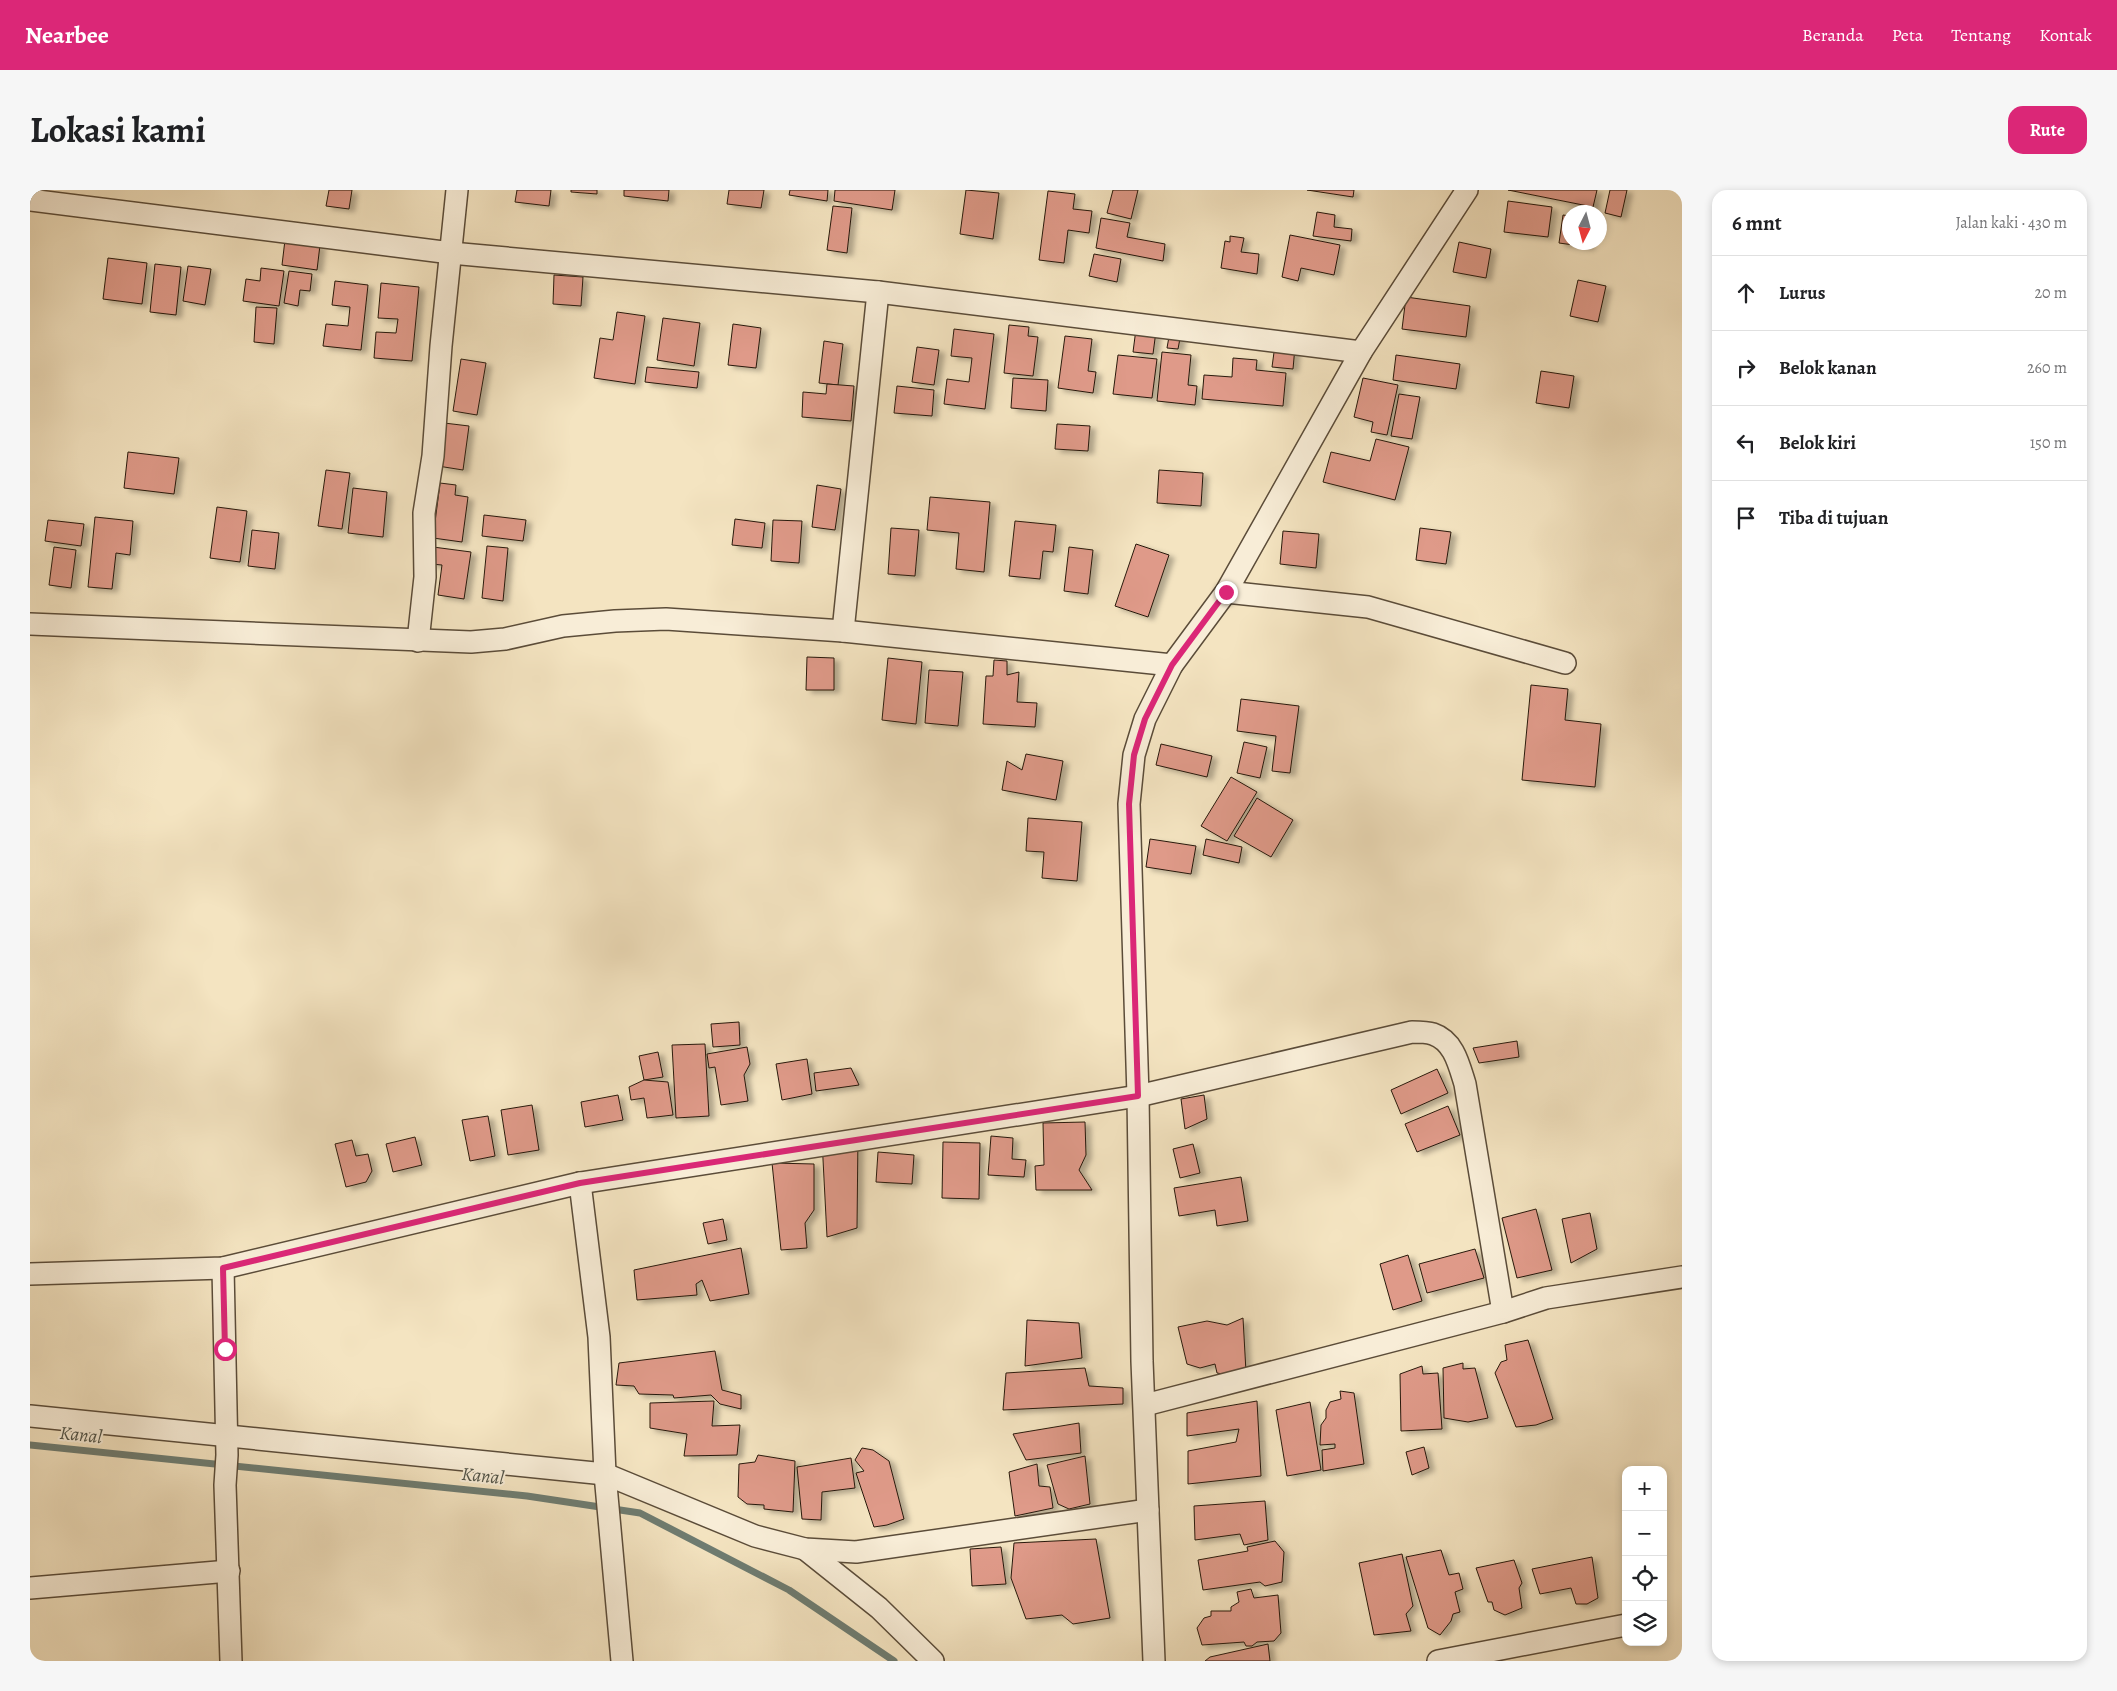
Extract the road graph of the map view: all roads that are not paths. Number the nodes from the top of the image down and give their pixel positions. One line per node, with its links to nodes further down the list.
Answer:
1 (457, 190): 4 (street)
2 (1467, 190): 6 (street)
3 (30, 200): 4 (street)
4 (452, 253): 5 (street); 10 (street)
5 (878, 292): 6 (street); 9 (street)
6 (1360, 352): 7 (street)
7 (1226, 592): 11 (street); 12 (street)
8 (30, 624): 10 (street)
9 (843, 632): 10 (street); 12 (street)
10 (418, 641)
11 (1565, 663)
12 (1172, 665): 13 (street)
13 (1138, 1096): 14 (street); 18 (street); 19 (street)
14 (580, 1183): 15 (street); 22 (street)
15 (223, 1268): 16 (street); 21 (street)
16 (30, 1274)
17 (1682, 1277): 18 (street)
18 (1503, 1312): 19 (street)
19 (1145, 1405): 23 (street)
20 (30, 1416): 21 (street)
21 (227, 1446): 22 (street); 25 (street)
22 (605, 1474): 24 (street); 29 (street)
23 (1148, 1510): 24 (street); 31 (street)
24 (805, 1549): 30 (street)
25 (229, 1571): 26 (street); 28 (street)
26 (30, 1588)
27 (1622, 1626): 32 (street)
28 (231, 1661)
29 (622, 1661)
30 (933, 1661)
31 (1154, 1661)
32 (1438, 1661)

